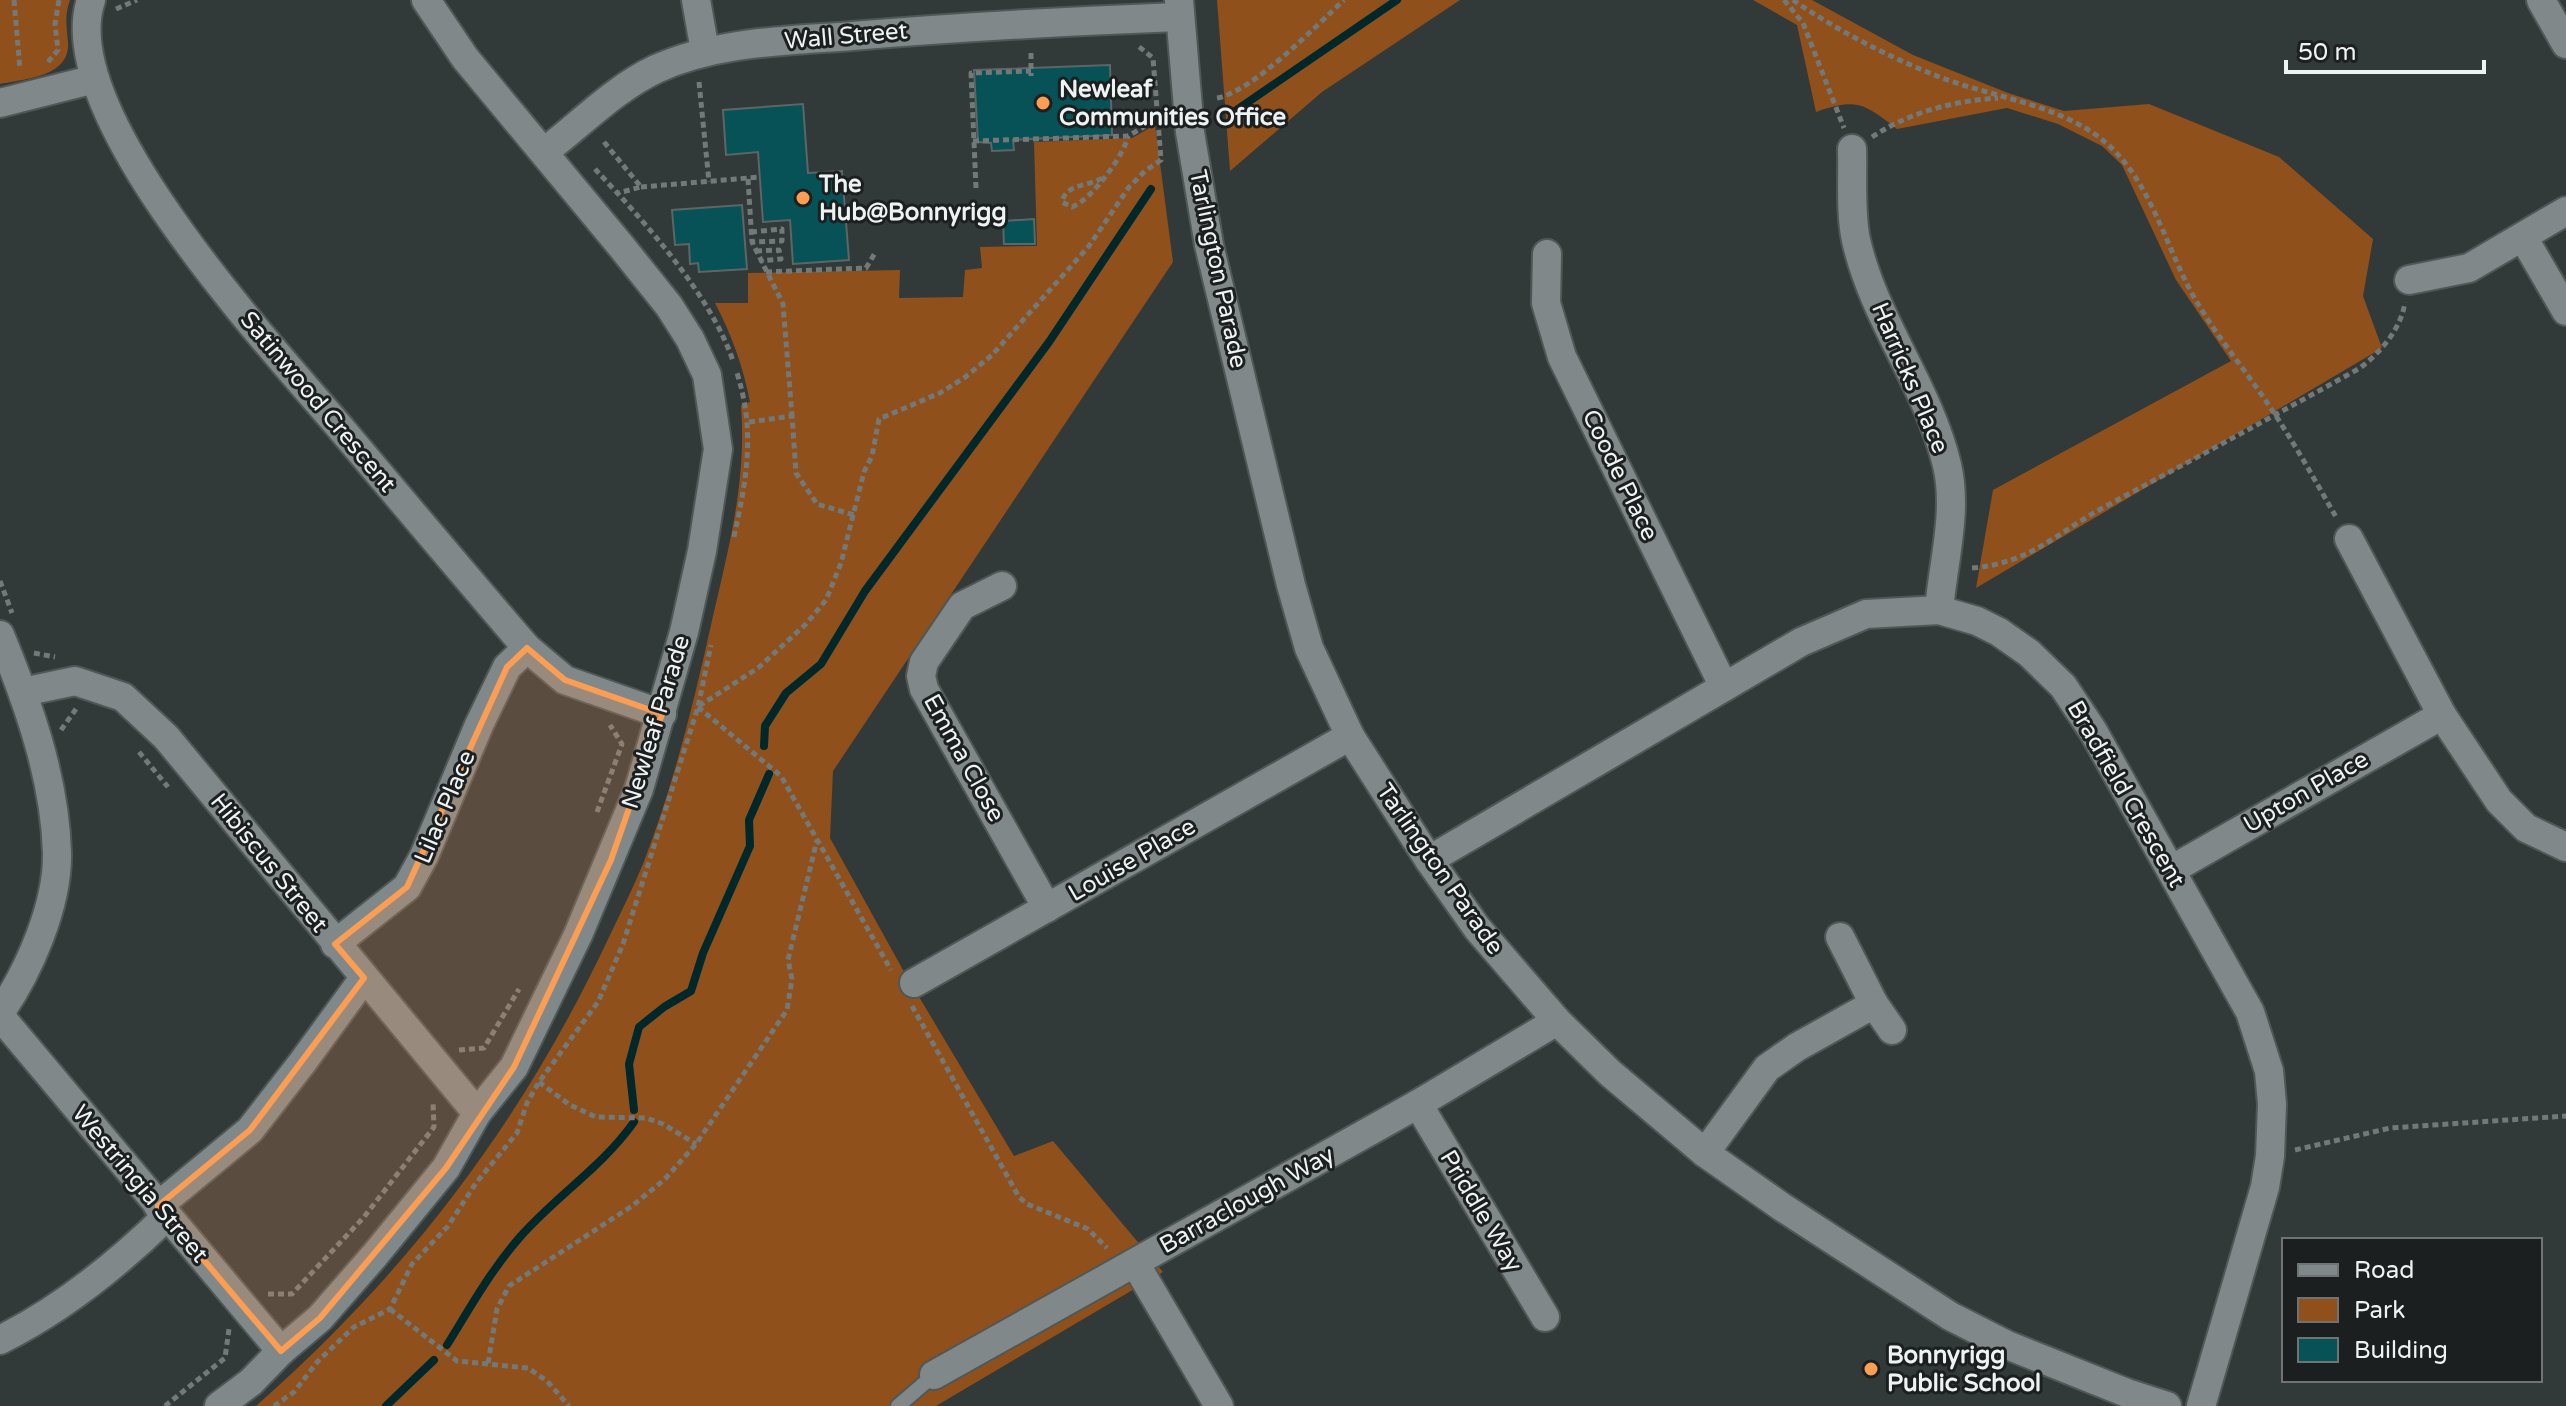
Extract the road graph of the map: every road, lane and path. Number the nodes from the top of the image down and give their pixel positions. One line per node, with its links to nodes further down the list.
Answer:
1 (14, 0): 18 (path)
2 (59, 0): 16 (path)
3 (137, 0): 11 (path)
4 (696, 0): 14 (street)
5 (1344, 0): 22 (path)
6 (1784, 0): 29 (path)
7 (1793, 0): 24 (path)
8 (2541, 0): 12 (street)
9 (432, 2): 30 (street, Newleaf Parade)
10 (1179, 8): 14 (street, Wall Street); 67 (street, Tarlington Parade)
11 (100, 10): 20 (street, Satinwood Crescent)
12 (2566, 44)
13 (1138, 46): 25 (path)
14 (705, 51): 30 (street, Wall Street)
15 (1031, 53): 27 (path)
16 (42, 64)
17 (31, 67): 18 (path)
18 (20, 69): 19 (path)
19 (10, 71)
20 (95, 79): 23 (street); 58 (street, Satinwood Crescent)
21 (699, 82): 34 (path)
22 (1217, 98)
23 (0, 103)
24 (2023, 104): 29 (path); 49 (path)
25 (1158, 119): 26 (path); 52 (path)
26 (1128, 136): 27 (path); 32 (path)
27 (973, 141): 36 (path)
28 (604, 142): 35 (path)
29 (1852, 149): 54 (street, Harricks Place)
30 (544, 152): 63 (street, Newleaf Parade)
31 (760, 177): 33 (path)
32 (1102, 178): 32 (path)
33 (748, 179): 34 (path); 39 (path)
34 (709, 182): 35 (path)
35 (641, 187): 37 (path)
36 (976, 188)
37 (618, 193)
38 (2566, 211): 40 (street)
39 (751, 232): 41 (path); 41 (path)
40 (2523, 237): 47 (street); 48 (street)
41 (752, 242): 42 (path)
42 (756, 251): 45 (path); 45 (path)
43 (875, 253): 46 (path)
44 (1547, 254): 59 (street, Coode Place)
45 (760, 261): 46 (path)
46 (766, 272): 50 (path)
47 (2409, 280): 49 (path)
48 (2566, 311)
49 (2276, 415): 53 (path); 54 (path)
50 (792, 416): 51 (path); 52 (path)
51 (749, 422)
52 (854, 515): 61 (path)
53 (2349, 539): 64 (street)
54 (1943, 570): 56 (street, Harricks Place)
55 (1002, 586): 73 (street, Emma Close)
56 (1939, 610): 59 (street, Bradfield Crescent); 72 (street, Bradfield Crescent)
57 (0, 635): 60 (street)
58 (527, 648): 63 (street, Satinwood Crescent); 75 (street, Lilac Place)
59 (1724, 687): 71 (street, Bradfield Crescent)
60 (23, 692): 75 (street, Hibiscus Street); 80 (street)
61 (698, 707)
62 (87, 712): 66 (path)
63 (662, 714): 86 (street, Newleaf Parade)
64 (2442, 715): 70 (street); 72 (street, Upton Place)
65 (607, 724): 68 (path)
66 (58, 733)
67 (1350, 736): 71 (street, Tarlington Parade); 73 (street, Louise Place)
68 (594, 822)
69 (817, 839): 89 (path)
70 (2566, 847)
71 (1429, 860): 81 (street, Tarlington Parade)
72 (2171, 870): 91 (street, Bradfield Crescent)
73 (1047, 908): 77 (street, Louise Place)
74 (1840, 937): 79 (street)
75 (335, 944): 76 (street, Hibiscus Street)
76 (364, 978): 86 (street, Hibiscus Street); 92 (street)
77 (914, 983)
78 (521, 986): 83 (path)
79 (1874, 1004): 82 (street); 90 (street)
80 (0, 1014): 92 (street, Westringia Street)
81 (1557, 1021): 85 (street, Barraclough Way); 90 (street, Tarlington Parade)
82 (1892, 1030)
83 (456, 1051)
84 (539, 1082): 89 (path)
85 (1418, 1104): 93 (street, Barraclough Way); 96 (street, Priddle Way)
86 (477, 1113): 99 (street, Newleaf Parade)
87 (2566, 1116): 91 (path)
88 (434, 1127): 94 (path)
89 (696, 1144): 100 (path)
90 (1705, 1153): 107 (street, Tarlington Parade)
91 (2270, 1156): 108 (street, Bradfield Crescent)
92 (162, 1211): 98 (street); 99 (street, Westringia Street)
93 (1135, 1263): 101 (street, Barraclough Way); 106 (street)
94 (258, 1283)
95 (390, 1309): 100 (path)
96 (1545, 1317)
97 (228, 1327): 102 (path)
98 (0, 1340)
99 (281, 1351): 103 (street, Newleaf Parade)
100 (488, 1363): 104 (path)
101 (934, 1375): 105 (lane)
102 (165, 1406)
103 (219, 1406)
104 (569, 1406)
105 (898, 1406)
106 (1219, 1406)
107 (2167, 1406)
108 (2201, 1406)

